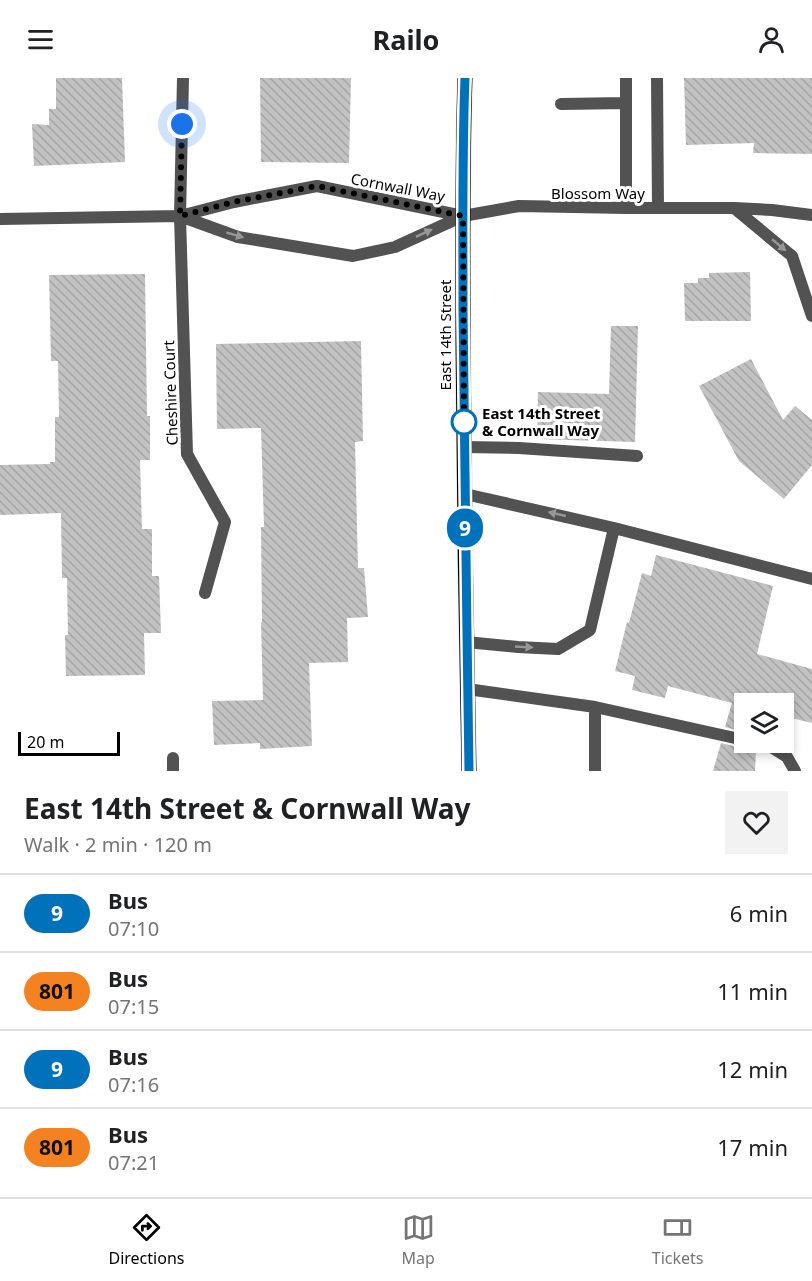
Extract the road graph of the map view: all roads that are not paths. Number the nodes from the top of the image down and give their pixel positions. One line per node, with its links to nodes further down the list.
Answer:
1 (183, 78): 11 (street, Cheshire Court)
2 (465, 78): 12 (main road, East 14th Street)
3 (626, 78): 6 (street)
4 (657, 78): 8 (street)
5 (561, 104): 6 (street)
6 (626, 104): 7 (street)
7 (626, 208): 8 (street, Blossom Way); 12 (street, Blossom Way)
8 (658, 208): 9 (street, Blossom Way)
9 (734, 208): 10 (street, Blossom Way); 14 (street, one-way to 14)
10 (812, 215)
11 (180, 216): 12 (street, Cornwall Way); 12 (street, Cornwall Way, one-way to 12); 13 (street, Cornwall Way); 20 (street, Cheshire Court)
12 (463, 216): 15 (main road, East 14th Street)
13 (0, 219)
14 (812, 316)
15 (464, 447): 16 (street); 17 (main road, East 14th Street)
16 (637, 456)
17 (465, 494): 18 (street, one-way to 17); 21 (main road, East 14th Street)
18 (614, 528): 19 (street); 21 (street, one-way to 18)
19 (812, 579)
20 (205, 592)
21 (466, 642): 22 (main road, East 14th Street)
22 (467, 689): 23 (street); 26 (main road, East 14th Street)
23 (595, 706): 24 (street); 27 (street)
24 (734, 738)
25 (780, 753): 28 (street)
26 (469, 771)
27 (595, 771)
28 (795, 771)

